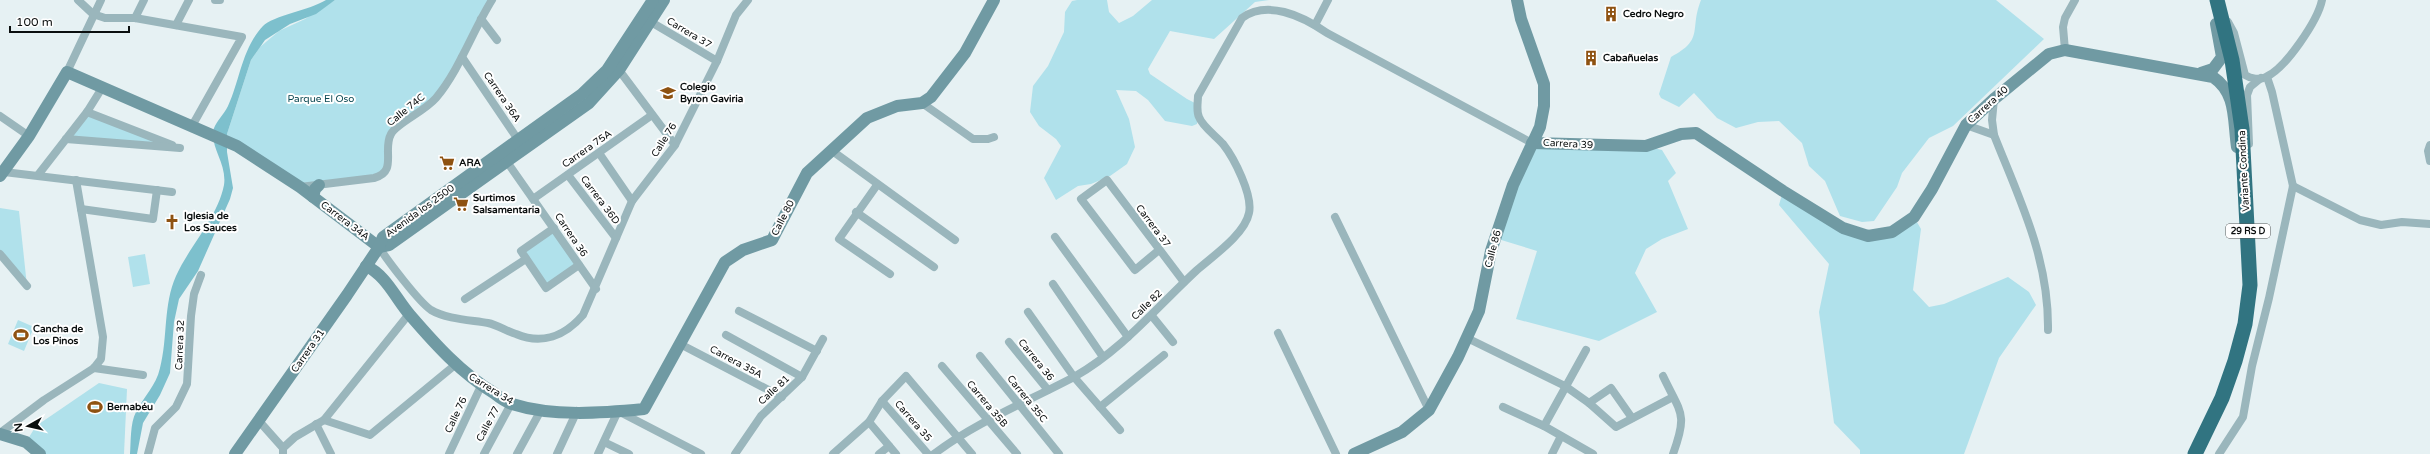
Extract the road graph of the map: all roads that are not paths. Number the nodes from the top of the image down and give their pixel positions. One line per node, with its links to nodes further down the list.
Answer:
1 (78, 0): 17 (street)
2 (101, 0): 17 (street)
3 (144, 0): 18 (street)
4 (188, 0): 21 (street)
5 (215, 0): 6 (street)
6 (220, 0)
7 (492, 0): 19 (street, Calle 74C)
8 (653, 0): 45 (main road, Avenida los 2500)
9 (664, 0): 20 (main road, Avenida los 2500)
10 (748, 0): 26 (street, Calle 76)
11 (994, 0): 33 (main road)
12 (1328, 0): 22 (street)
13 (1517, 0): 44 (main road, Calle 86)
14 (2075, 0): 24 (street)
15 (2322, 0): 30 (street)
16 (2215, 1): 29 (main road); 30 (street); 52 (highway, Variante Condina / 29 RS D)
17 (93, 14): 18 (street); 28 (street)
18 (135, 18): 21 (street)
19 (481, 19): 23 (street); 25 (street, Calle 74C)
20 (651, 22): 26 (street, Carrera 37); 27 (main road, Avenida los 2500)
21 (174, 24): 39 (street)
22 (1315, 25): 34 (street, Carrera 39); 44 (street, Carrera 39)
23 (496, 40)
24 (2065, 50): 29 (main road, Carrera 40); 32 (main road, Carrera 40)
25 (462, 57): 45 (street, Carrera 36A); 57 (street, Calle 74C)
26 (717, 61): 46 (street, Calle 76)
27 (619, 70): 36 (street); 45 (main road, Avenida los 2500)
28 (67, 72): 31 (main road, Carrera 34A); 41 (main road)
29 (2201, 73): 52 (main road, Carrera 40)
30 (2264, 78): 52 (street); 59 (street)
31 (102, 88): 35 (street); 39 (main road, Carrera 34A)
32 (1994, 99): 38 (main road, Carrera 40); 40 (street)
33 (922, 103): 42 (street); 48 (main road, Calle 80)
34 (1197, 104): 84 (street, Calle 82)
35 (87, 112): 43 (street); 43 (street)
36 (652, 115): 46 (street); 49 (street, Carrera 75A)
37 (0, 116): 41 (street)
38 (1966, 124): 40 (street); 62 (main road, Carrera 40)
39 (192, 126): 60 (main road, Carrera 34A)
40 (1994, 135): 93 (street)
41 (28, 136): 53 (main road)
42 (994, 137)
43 (66, 139): 54 (street)
44 (1532, 143): 62 (main road, Carrera 39); 97 (main road, Calle 86)
45 (522, 145): 50 (main road, Avenida los 2500)
46 (675, 145): 66 (street, Calle 76)
47 (2430, 145): 51 (street)
48 (831, 150): 58 (street); 101 (main road, Calle 80)
49 (599, 153): 55 (street, Carrera 75A); 66 (street)
50 (504, 157): 65 (street, Carrera 36); 75 (main road, Avenida los 2500)
51 (2430, 161)
52 (2244, 167): 168 (highway, Variante Condina / 29 RS D)
53 (2, 174): 54 (street)
54 (38, 175): 56 (street)
55 (568, 175): 65 (street, Carrera 75A); 73 (street, Carrera 36D)
56 (76, 180): 61 (street); 67 (street)
57 (319, 185): 60 (street, Calle 74C); 64 (main road)
58 (876, 185): 68 (street); 74 (street)
59 (2293, 186): 70 (street); 169 (street)
60 (300, 187): 64 (main road, Carrera 34A)
61 (158, 190): 63 (street); 67 (street)
62 (1783, 191)
63 (172, 192)
64 (313, 197): 75 (main road, Carrera 34A)
65 (534, 199): 71 (street, Carrera 36)
66 (632, 201): 73 (street, Calle 76)
67 (81, 209): 109 (street)
68 (856, 212): 81 (street); 82 (street)
69 (1335, 217): 126 (street)
70 (2430, 224)
71 (554, 228): 78 (street); 79 (street, Carrera 36)
72 (1055, 237): 96 (street)
73 (616, 238): 87 (street, Calle 76)
74 (955, 240)
75 (379, 246): 80 (main road, Carrera 31); 87 (street, Carrera 34A)
76 (1159, 250): 76 (street, Carrera 37); 84 (street, Carrera 37)
77 (0, 254): 86 (street)
78 (526, 259): 79 (street); 88 (street)
79 (579, 265): 87 (street, Carrera 36)
80 (366, 266): 91 (main road, Carrera 34); 130 (main road, Carrera 31)
81 (934, 267)
82 (890, 274)
83 (201, 275): 144 (street, Carrera 32)
84 (1184, 282): 92 (street, Calle 82)
85 (1053, 284): 106 (street)
86 (27, 286)
87 (596, 289)
88 (465, 299)
89 (739, 311): 103 (street)
90 (1028, 312): 113 (street)
91 (409, 314): 107 (main road, Carrera 34); 131 (street)
92 (1152, 316): 96 (street, Calle 82); 100 (street)
93 (2048, 330)
94 (1278, 333): 163 (street)
95 (726, 335): 112 (street)
96 (1128, 337): 106 (street, Calle 82)
97 (1467, 338): 115 (street); 126 (main road, Calle 86)
98 (823, 339): 103 (street, Calle 81)
99 (1009, 342): 116 (street, Carrera 36)
100 (1173, 342)
101 (680, 344): 117 (street, Carrera 35A); 128 (main road, Calle 80)
102 (1586, 350): 115 (street)
103 (817, 351): 112 (street, Calle 81)
104 (1164, 355): 123 (street)
105 (980, 356): 122 (street, Carrera 35C)
106 (1103, 357): 113 (street, Calle 82)
107 (455, 365): 114 (main road, Carrera 34); 131 (street)
108 (942, 366): 132 (street, Carrera 35B)
109 (94, 368): 110 (street); 137 (street)
110 (143, 375)
111 (1663, 376): 118 (street)
112 (802, 377): 117 (street, Calle 81)
113 (1074, 377): 116 (street, Calle 82); 123 (street)
114 (481, 386): 121 (main road, Carrera 34); 147 (street, Calle 76)
115 (1565, 386): 120 (street); 135 (street)
116 (1048, 390): 122 (street, Calle 82)
117 (782, 397): 154 (street, Calle 81)
118 (1673, 397): 129 (street); 167 (street)
119 (882, 401): 133 (street); 139 (street); 158 (street, Carrera 35)
120 (1589, 403): 129 (street); 129 (street)
121 (511, 404): 125 (main road, Carrera 34); 148 (street, Calle 77)
122 (1020, 405): 132 (street, Calle 82); 162 (street, Carrera 35C)
123 (1100, 407): 136 (street)
124 (1503, 407): 135 (street)
125 (541, 410): 127 (main road, Carrera 34); 149 (street)
126 (1429, 410): 164 (main road, Calle 86)
127 (577, 411): 128 (main road, Carrera 34); 150 (street)
128 (618, 411): 140 (street); 153 (street, Carrera 34)
129 (1632, 418)
130 (259, 420): 142 (street); 145 (main road, Carrera 31)
131 (324, 420): 134 (street)
132 (988, 421): 139 (street, Calle 82); 161 (street, Carrera 35B)
133 (869, 422): 141 (street); 155 (street)
134 (316, 424): 142 (street); 146 (street)
135 (1544, 426): 138 (street)
136 (1120, 430)
137 (0, 434): 143 (main road)
138 (1561, 436): 165 (street); 166 (street)
139 (957, 437): 159 (street, Calle 82); 160 (street)
140 (604, 442): 151 (street); 152 (street)
141 (889, 446): 156 (street); 157 (street)
142 (283, 451)
143 (40, 454)
144 (148, 454)
145 (235, 454)
146 (331, 454)
147 (449, 454)
148 (484, 454)
149 (517, 454)
150 (557, 454)
151 (598, 454)
152 (629, 454)
153 (701, 454)
154 (735, 454)
155 (833, 454)
156 (879, 454)
157 (896, 454)
158 (928, 454)
159 (934, 454)
160 (972, 454)
161 (1016, 454)
162 (1059, 454)
163 (1336, 454)
164 (1354, 454)
165 (1552, 454)
166 (1594, 454)
167 (1674, 454)
168 (2195, 454)
169 (2219, 454)

